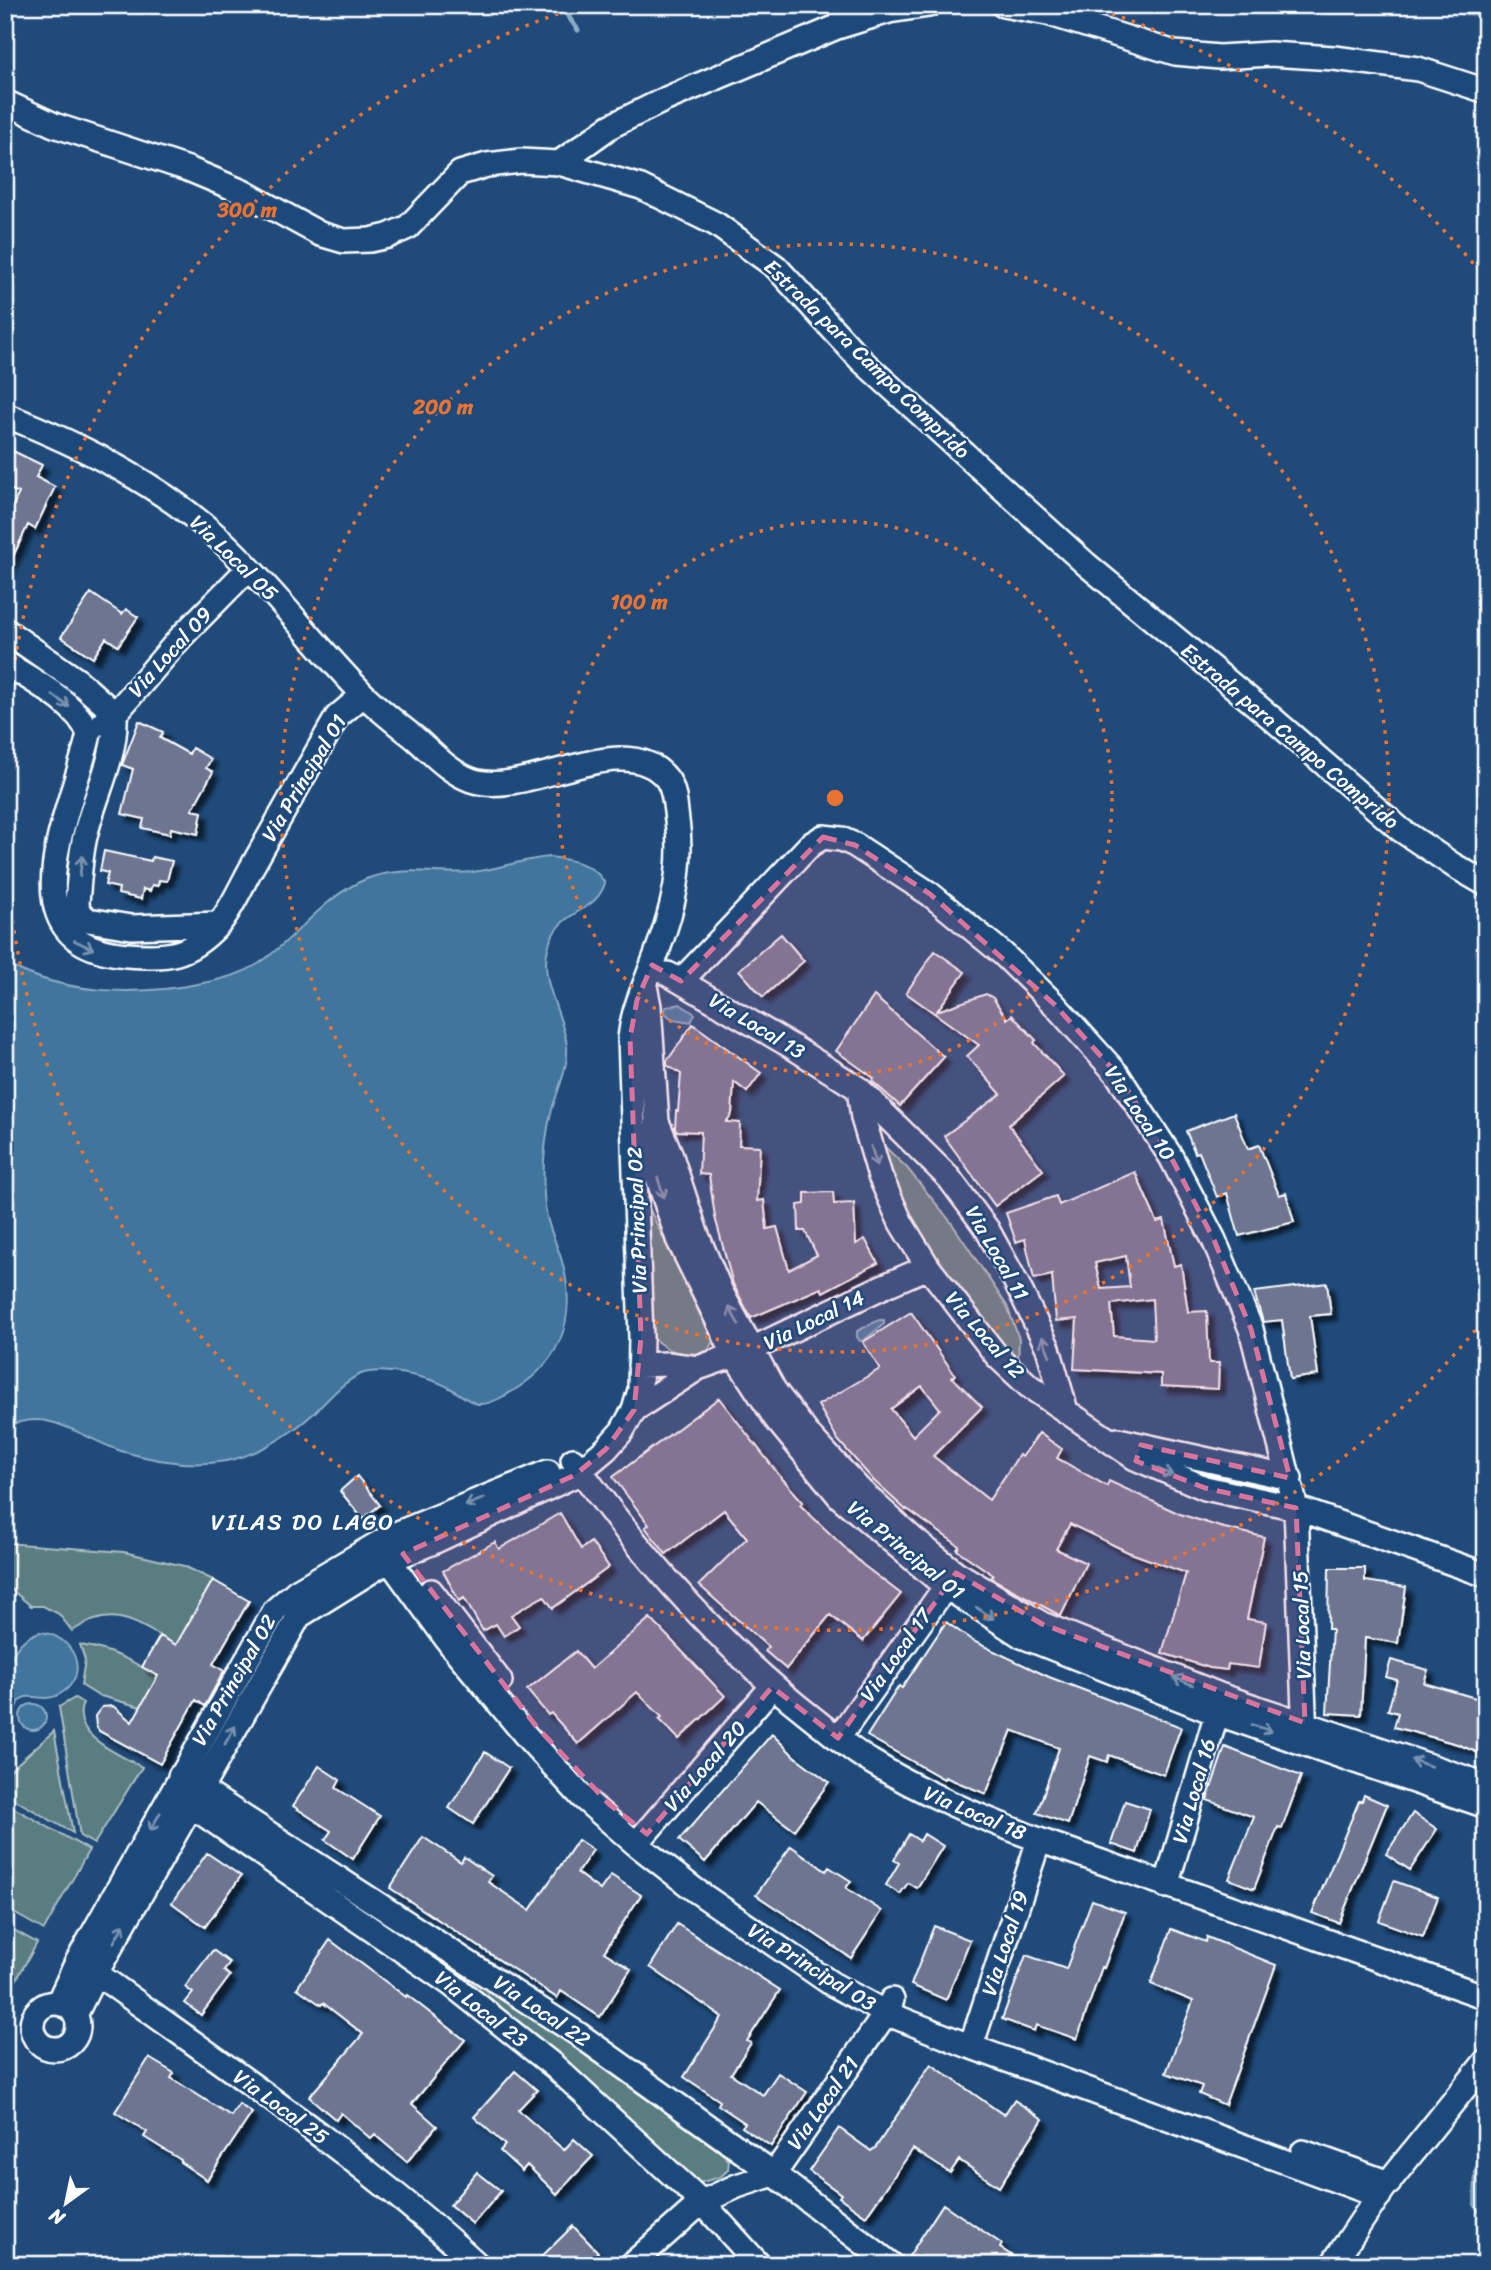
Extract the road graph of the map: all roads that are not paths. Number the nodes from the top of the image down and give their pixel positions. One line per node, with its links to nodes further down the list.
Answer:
1 (853, 5): 4 (street)
2 (929, 5): 4 (street)
3 (1003, 5): 5 (street)
4 (837, 27): 7 (street)
5 (1486, 91)
6 (5, 102): 7 (street, Estrada para Campo Comprido)
7 (559, 163): 16 (street, Estrada para Campo Comprido)
8 (5, 415): 9 (street, Via Local 05)
9 (249, 568): 13 (street, Via Local 05); 14 (street, Via Local 09)
10 (5, 630): 11 (street)
11 (27, 645): 12 (street); 14 (street)
12 (7, 668): 15 (street, one-way to 15)
13 (363, 695): 19 (street, Via Principal 01); 20 (street, Via Principal 01)
14 (115, 714): 15 (street, Via Local 09); 17 (street, one-way to 14)
15 (89, 734): 18 (street)
16 (1486, 884)
17 (77, 902): 18 (street); 19 (street)
18 (50, 908): 19 (street, Via Principal 01, one-way to 19)
19 (219, 924)
20 (648, 975): 21 (street, Via Local 13); 24 (street, Via Principal 01); 25 (street, Via Principal 02)
21 (681, 981): 22 (street, Via Local 13); 31 (street, Via Local 10)
22 (859, 1089): 23 (street, Via Local 12, one-way to 23); 28 (street, Via Local 11, one-way to 22)
23 (928, 1267): 24 (street, Via Local 14); 28 (street, Via Local 12)
24 (744, 1353): 26 (street, Via Local 14); 35 (street, Via Principal 01)
25 (640, 1365): 26 (street, Via Local 14); 27 (street, Via Principal 02)
26 (698, 1368): 27 (street, Via Local 14)
27 (634, 1410): 30 (street, Via Principal 02)
28 (1066, 1411): 29 (street, Via Local 12)
29 (1104, 1437): 31 (street); 32 (street, Via Local 12, one-way to 32)
30 (577, 1465): 33 (street, Via Principal 02); 36 (street, Via Local 18)
31 (1290, 1478): 32 (street, Via Local 10)
32 (1297, 1508): 34 (street); 38 (street, Via Local 15)
33 (391, 1548): 40 (street, Via Principal 02); 42 (street, Via Principal 02, one-way to 33); 44 (street, Via Principal 03)
34 (1486, 1575)
35 (950, 1579): 37 (street, Via Principal 01); 39 (street, Via Local 17)
36 (772, 1687): 39 (street, Via Local 18); 44 (street, Via Local 20)
37 (1219, 1704): 38 (street, Via Principal 01); 47 (street, Via Local 16)
38 (1305, 1733): 41 (street, Via Principal 01, one-way to 38); 43 (street, Via Principal 01)
39 (838, 1738): 45 (street, Via Local 18)
40 (175, 1784): 42 (street, Via Local 23); 48 (street, Via Principal 02, one-way to 48)
41 (1486, 1785)
42 (195, 1798): 46 (street, Via Local 23); 48 (street, Via Principal 02, one-way to 42)
43 (1486, 1806)
44 (642, 1839): 50 (street, Via Principal 03)
45 (1039, 1840): 47 (street, Via Local 18); 52 (street, Via Local 19)
46 (318, 1880): 54 (street, Via Local 22); 56 (street, Via Local 23)
47 (1166, 1886): 49 (street, Via Local 18)
48 (87, 1968): 51 (street, Via Principal 02); 57 (street, Via Local 25)
49 (1486, 1997)
50 (889, 2006): 52 (street, Via Principal 03); 54 (street, Via Local 21)
51 (67, 2009)
52 (972, 2040): 55 (street, Via Principal 03)
53 (1486, 2061): 55 (street)
54 (774, 2174): 56 (street); 60 (street, Via Local 22)
55 (1383, 2189): 61 (street)
56 (702, 2202): 58 (street); 59 (street, Via Local 23)
57 (478, 2265)
58 (631, 2265)
59 (759, 2265)
60 (892, 2265)
61 (1332, 2265)

